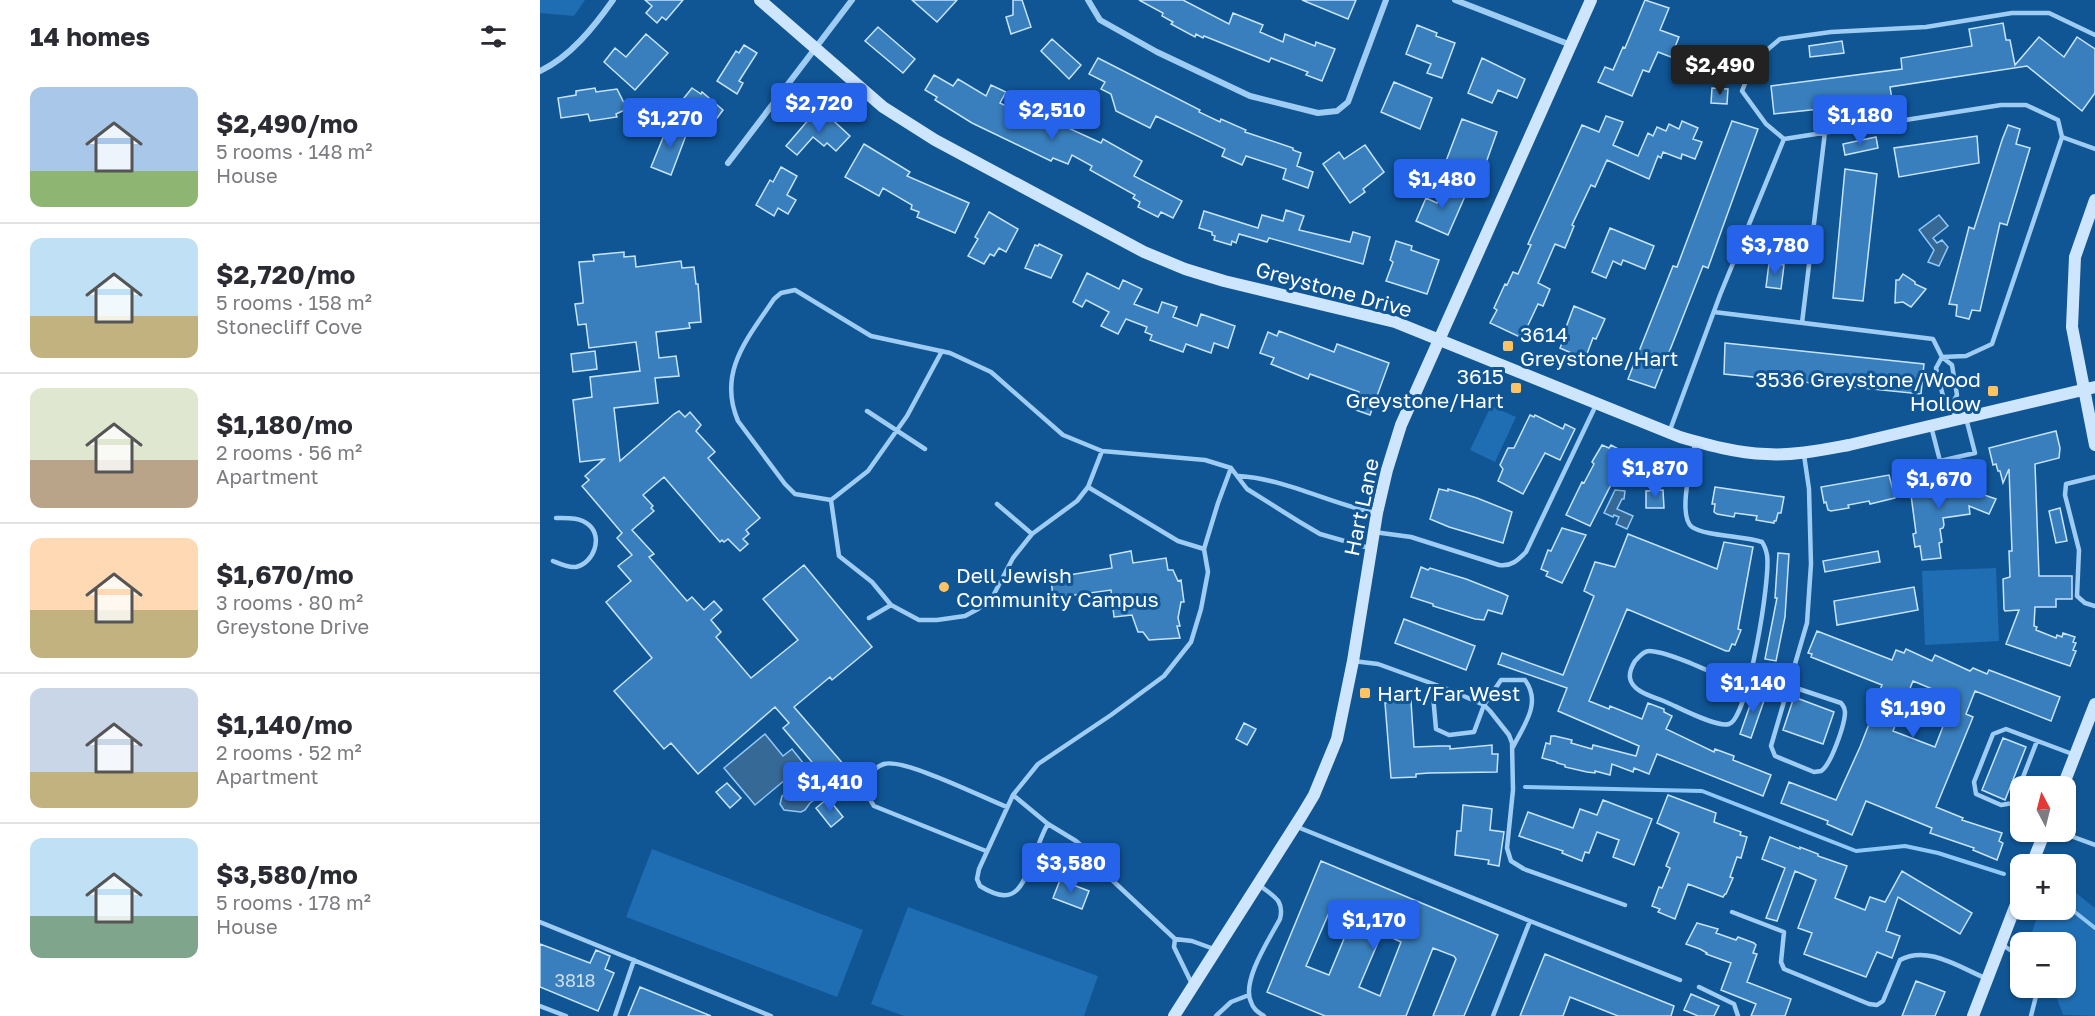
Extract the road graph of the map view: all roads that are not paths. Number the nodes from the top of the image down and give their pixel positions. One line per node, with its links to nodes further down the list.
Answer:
1 (613, 0): 11 (street)
2 (760, 0): 10 (street, Greystone Drive)
3 (852, 0): 10 (street)
4 (1088, 0): 5 (street)
5 (1386, 0)
6 (1455, 0): 9 (street)
7 (1591, 0): 9 (street, Hart Lane)
8 (2095, 35): 14 (lane)
9 (1571, 45): 20 (street, Hart Lane)
10 (815, 48): 16 (street); 20 (street, Greystone Drive)
11 (540, 71)
12 (1825, 132): 13 (lane); 14 (lane); 19 (lane)
13 (2062, 137): 15 (lane); 22 (lane)
14 (1784, 139): 18 (lane)
15 (2095, 149)
16 (728, 163)
17 (2095, 200): 23 (street)
18 (1714, 312): 19 (lane); 30 (lane)
19 (1802, 323): 22 (lane)
20 (1440, 340): 24 (street, Greystone Drive); 42 (street, Hart Lane)
21 (942, 351): 29 (lane); 34 (lane); 40 (lane)
22 (1942, 357): 25 (lane); 25 (lane)
23 (2089, 388): 27 (street, Greystone Drive); 32 (street)
24 (1597, 403): 30 (street, Greystone Drive); 44 (lane)
25 (1952, 404): 27 (lane)
26 (867, 411): 29 (lane)
27 (1961, 419): 28 (street, Greystone Drive); 28 (lane)
28 (1931, 426): 35 (street, Greystone Drive)
29 (896, 430): 33 (lane); 40 (lane)
30 (1669, 433): 31 (street, Greystone Drive)
31 (1695, 441): 35 (street, Greystone Drive); 55 (lane)
32 (2095, 445)
33 (925, 449)
34 (1102, 451): 36 (lane); 39 (lane)
35 (1804, 452): 54 (lane)
36 (1231, 468): 37 (lane); 46 (lane)
37 (1238, 476): 42 (lane); 47 (lane)
38 (2095, 477): 50 (lane)
39 (1088, 487): 45 (lane); 46 (lane)
40 (831, 500): 49 (lane)
41 (997, 504): 45 (lane)
42 (1377, 513): 44 (street, Hart Lane)
43 (556, 518): 48 (lane)
44 (1374, 532): 47 (street, Hart Lane)
45 (1032, 534): 49 (lane)
46 (1204, 549): 63 (lane)
47 (1372, 549): 52 (street, Hart Lane)
48 (553, 561)
49 (891, 605): 51 (lane)
50 (2095, 606)
51 (869, 618)
52 (1353, 661): 53 (lane); 66 (street, Hart Lane)
53 (1432, 684): 57 (lane); 57 (lane)
54 (1790, 686): 54 (lane)
55 (1746, 688): 55 (lane)
56 (2095, 704): 58 (street)
57 (1484, 705): 60 (lane); 60 (lane)
58 (2091, 724): 61 (street)
59 (2037, 741): 59 (lane); 61 (lane)
60 (1513, 747): 71 (lane)
61 (2075, 755): 62 (street)
62 (2067, 776)
63 (1013, 795): 64 (lane); 65 (lane)
64 (1007, 807): 69 (lane); 69 (lane)
65 (1048, 824): 69 (lane); 76 (lane)
66 (1295, 826): 70 (street, Hart Lane); 74 (lane)
67 (2076, 838): 68 (lane)
68 (2095, 845)
69 (986, 850)
70 (1258, 884): 78 (street, Hart Lane); 85 (lane)
71 (1625, 905)
72 (1732, 912): 81 (lane)
73 (2010, 920): 77 (street)
74 (1530, 921): 82 (lane); 94 (lane)
75 (540, 922): 80 (lane)
76 (1174, 939): 78 (lane); 83 (lane)
77 (2001, 944): 79 (lane); 81 (street)
78 (1216, 950): 83 (street, Hart Lane)
79 (2010, 950)
80 (634, 960): 89 (lane); 90 (lane)
81 (1987, 979): 96 (street)
82 (1680, 980)
83 (1193, 986): 91 (street, Hart Lane)
84 (1699, 987): 95 (lane)
85 (1249, 995): 92 (lane); 93 (lane)
86 (2036, 998): 97 (lane)
87 (540, 1006): 88 (lane)
88 (566, 1016)
89 (615, 1016)
90 (771, 1016)
91 (1174, 1016)
92 (1216, 1016)
93 (1264, 1016)
94 (1493, 1016)
95 (1737, 1016)
96 (1973, 1016)
97 (2031, 1016)

